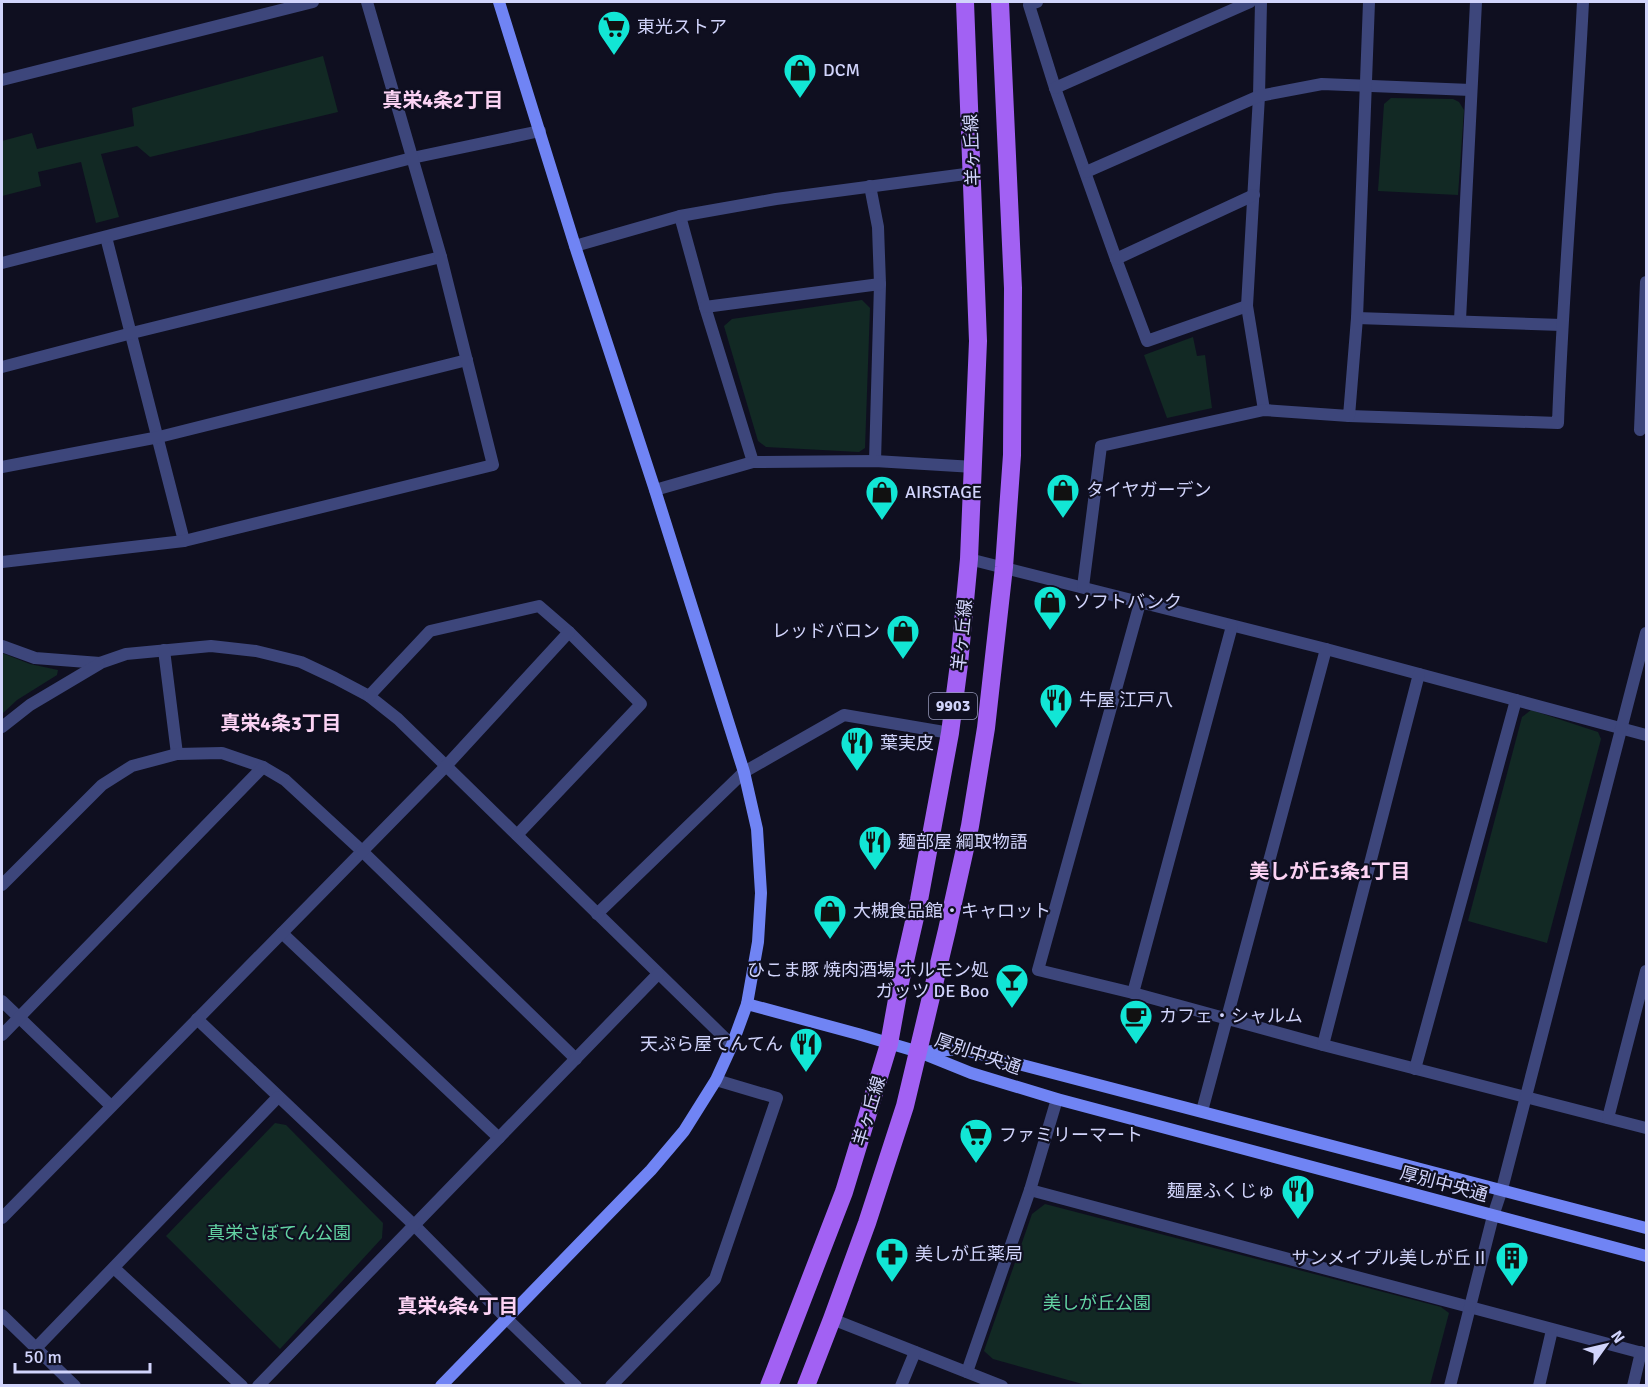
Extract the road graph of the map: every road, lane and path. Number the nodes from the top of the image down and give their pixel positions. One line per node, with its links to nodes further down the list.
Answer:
1 (313, 2): 12 (street)
2 (367, 2): 18 (street)
3 (499, 2): 17 (street)
4 (966, 2): 20 (main road, 羊ヶ丘線 / 9903)
5 (1000, 2): 51 (main road, 羊ヶ丘線 / 9903)
6 (1037, 2): 14 (street)
7 (1250, 2): 14 (street)
8 (1261, 2): 16 (street)
9 (1370, 2): 13 (street)
10 (1476, 2): 15 (street)
11 (1584, 2): 35 (street)
12 (2, 80)
13 (1366, 86): 15 (street); 16 (street); 33 (street)
14 (1055, 88): 19 (street)
15 (1471, 90): 34 (street)
16 (1259, 96): 19 (street); 22 (street)
17 (540, 131): 18 (street); 25 (street)
18 (411, 158): 24 (street); 26 (street)
19 (1086, 172): 27 (street)
20 (973, 173): 21 (street); 46 (main road, 羊ヶ丘線 / 9903)
21 (870, 186): 23 (street); 30 (street)
22 (1254, 195): 27 (street); 31 (street)
23 (680, 216): 25 (street); 32 (street)
24 (106, 237): 28 (street); 36 (street)
25 (575, 246): 47 (street)
26 (441, 257): 36 (street); 37 (street)
27 (1116, 258): 31 (street)
28 (2, 263)
29 (1647, 282): 41 (street)
30 (880, 284): 32 (street); 43 (street)
31 (1247, 306): 39 (street)
32 (705, 307): 44 (street)
33 (1357, 318): 34 (street); 40 (street)
34 (1460, 320): 35 (street)
35 (1562, 325): 40 (street)
36 (132, 333): 38 (street); 42 (street)
37 (467, 360): 42 (street); 48 (street)
38 (2, 367)
39 (1264, 410): 40 (street); 52 (street)
40 (1349, 416)
41 (1647, 426)
42 (159, 437): 45 (street); 48 (street)
43 (875, 461): 44 (street); 46 (street)
44 (753, 462): 47 (street)
45 (2, 467)
46 (974, 467): 49 (main road, 羊ヶ丘線 / 9903)
47 (655, 490): 71 (street)
48 (184, 541): 50 (street)
49 (969, 559): 51 (street); 66 (main road, 羊ヶ丘線 / 9903)
50 (2, 562)
51 (1004, 567): 52 (street); 89 (main road, 羊ヶ丘線 / 9903)
52 (1083, 587): 53 (street)
53 (1140, 603): 54 (street); 79 (street)
54 (1232, 626): 58 (street); 79 (street)
55 (569, 632): 62 (street); 69 (street); 72 (street)
56 (1647, 633): 65 (street)
57 (2, 646): 60 (street)
58 (1326, 649): 61 (street); 84 (street)
59 (164, 650): 60 (street); 62 (street); 68 (street)
60 (100, 663): 64 (street)
61 (1419, 674): 63 (street); 88 (street)
62 (369, 696): 69 (street)
63 (1516, 700): 65 (street); 91 (street)
64 (2, 727)
65 (1622, 729): 67 (street); 94 (street)
66 (950, 734): 71 (street); 87 (main road, 羊ヶ丘線 / 9903)
67 (1647, 735)
68 (177, 754): 70 (street); 74 (street)
69 (446, 766): 72 (street); 73 (street)
70 (263, 767): 73 (street); 82 (street)
71 (744, 772): 75 (street); 81 (street)
72 (517, 835): 75 (street)
73 (362, 851): 76 (street); 90 (street)
74 (2, 885)
75 (597, 914): 78 (street)
76 (282, 933): 83 (street); 100 (street)
77 (1647, 971): 98 (street)
78 (658, 974): 86 (street); 90 (street)
79 (1132, 993): 84 (street)
80 (2, 1002): 82 (street)
81 (747, 1004): 86 (street); 87 (street)
82 (18, 1018): 85 (street); 96 (street)
83 (197, 1019): 93 (street); 96 (street)
84 (1227, 1019): 88 (street); 97 (street)
85 (2, 1035)
86 (732, 1044): 92 (street)
87 (889, 1044): 89 (street); 124 (main road, 羊ヶ丘線 / 9903)
88 (1323, 1045): 91 (street)
89 (919, 1052): 95 (street, 厚別中央通); 97 (street, 厚別中央通); 112 (main road, 羊ヶ丘線 / 9903)
90 (576, 1059): 100 (street)
91 (1415, 1069): 94 (street)
92 (716, 1080): 111 (street); 123 (street)
93 (278, 1097): 105 (street); 108 (street)
94 (1525, 1097): 98 (street); 101 (street)
95 (1057, 1099): 102 (street); 103 (street, 厚別中央通)
96 (111, 1106): 104 (street)
97 (1202, 1111): 101 (street, 厚別中央通)
98 (1608, 1118): 99 (street)
99 (1647, 1128)
100 (498, 1138): 105 (street)
101 (1502, 1189): 103 (street); 106 (street, 厚別中央通)
102 (1030, 1190): 109 (street); 117 (street)
103 (1493, 1216): 107 (street, 厚別中央通); 109 (street)
104 (2, 1218)
105 (414, 1225): 111 (street); 120 (street)
106 (1647, 1228)
107 (1647, 1256)
108 (114, 1268): 114 (street); 119 (street)
109 (1470, 1308): 113 (street); 128 (street)
110 (2, 1315): 114 (street)
111 (506, 1318): 121 (street); 122 (street)
112 (832, 1319): 115 (street); 125 (main road, 羊ヶ丘線 / 9903)
113 (1552, 1330): 116 (street); 129 (street)
114 (34, 1348): 118 (street)
115 (915, 1352): 117 (street); 126 (street)
116 (1644, 1353): 130 (street)
117 (967, 1372): 127 (street)
118 (75, 1386)
119 (242, 1386)
120 (258, 1386)
121 (441, 1386)
122 (576, 1386)
123 (611, 1386)
124 (769, 1386)
125 (806, 1386)
126 (902, 1386)
127 (1002, 1386)
128 (1450, 1386)
129 (1539, 1386)
130 (1633, 1386)

